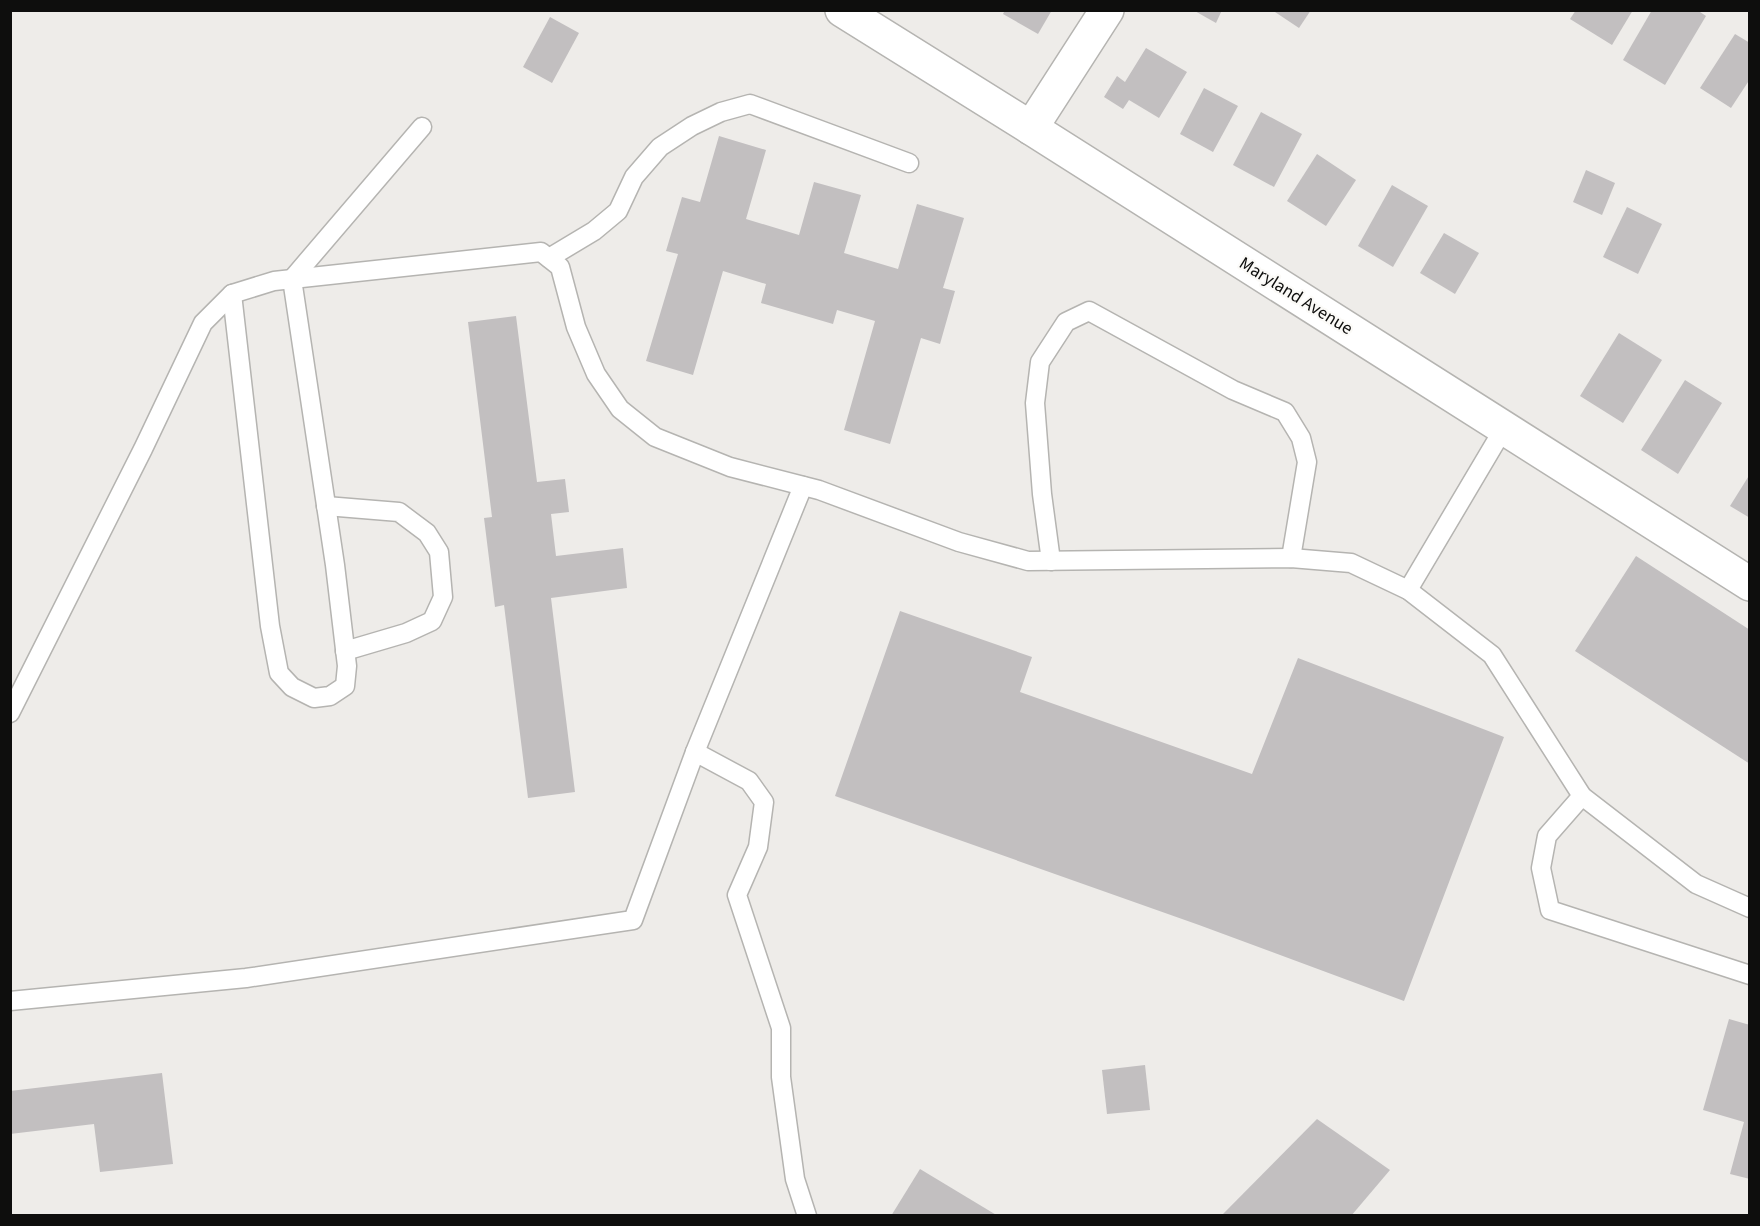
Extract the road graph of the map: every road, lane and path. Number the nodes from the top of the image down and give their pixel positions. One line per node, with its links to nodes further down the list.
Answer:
1 (842, 10): 4 (street, Maryland Avenue)
2 (1107, 10): 4 (street)
3 (422, 127): 7 (lane)
4 (1031, 128): 9 (street, Maryland Avenue)
5 (909, 163): 6 (lane)
6 (549, 258): 7 (lane); 10 (lane)
7 (292, 279): 8 (lane); 11 (lane)
8 (232, 294): 16 (lane); 17 (lane)
9 (1504, 428): 14 (street, Maryland Avenue); 15 (lane)
10 (803, 486): 13 (lane); 18 (lane)
11 (326, 506): 16 (lane); 16 (lane)
12 (1291, 558): 13 (lane); 13 (lane); 15 (lane)
13 (1051, 561)
14 (1749, 584)
15 (1408, 590): 19 (lane)
16 (345, 651)
17 (10, 713)
18 (695, 752): 22 (lane); 23 (lane)
19 (1582, 796): 20 (lane); 21 (lane)
20 (1749, 908)
21 (1749, 975)
22 (10, 1001)
23 (807, 1215)

